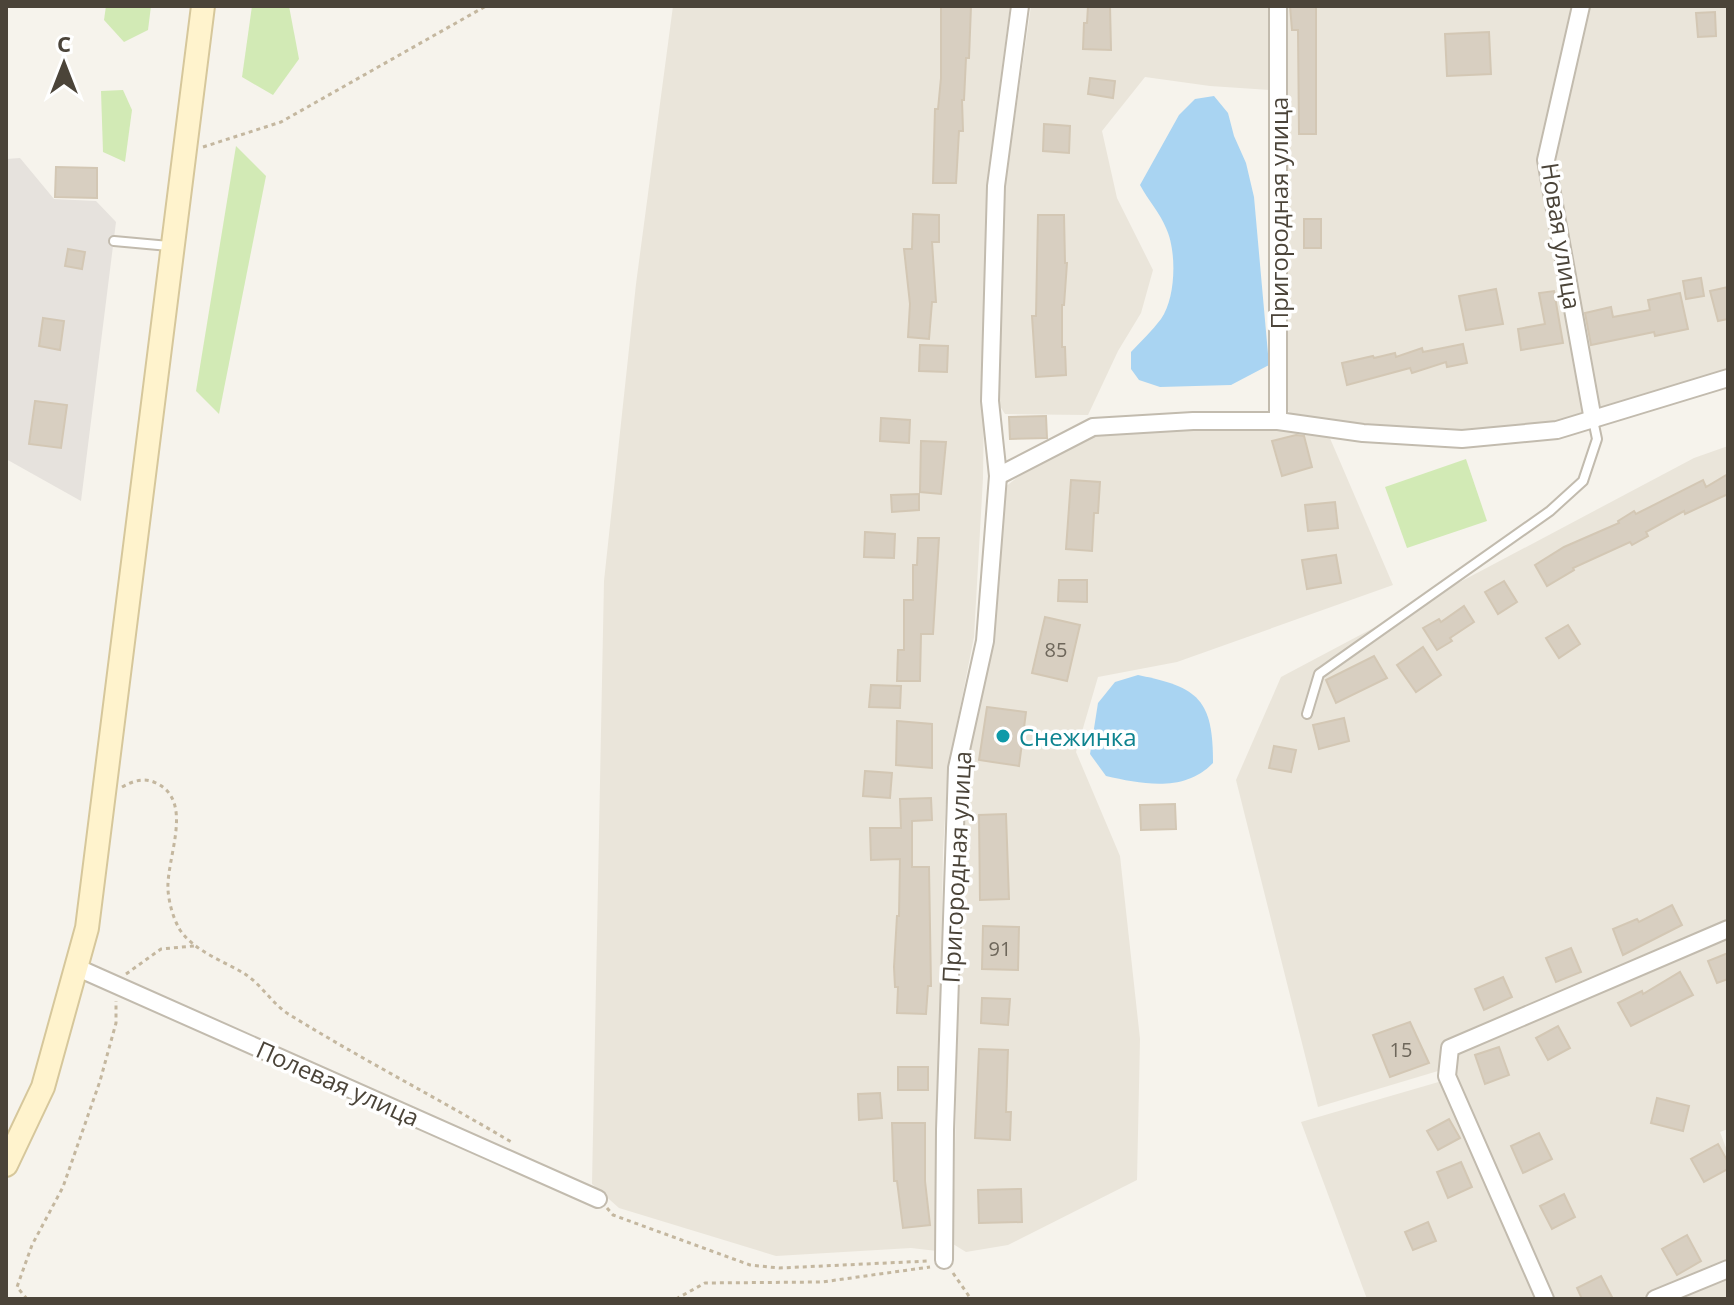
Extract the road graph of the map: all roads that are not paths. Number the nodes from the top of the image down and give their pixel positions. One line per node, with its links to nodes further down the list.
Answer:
1 (203, 6): 6 (street)
2 (1020, 6): 10 (street, Пригородная улица)
3 (1278, 6): 9 (street, Пригородная улица)
4 (1581, 6): 8 (street, Новая улица)
5 (114, 241): 6 (lane)
6 (173, 246): 13 (street)
7 (1728, 378): 8 (street)
8 (1593, 420): 9 (street); 11 (lane)
9 (1278, 421): 10 (street)
10 (998, 476): 16 (street, Пригородная улица)
11 (1307, 714)
12 (1728, 929): 18 (street)
13 (78, 968): 14 (street); 15 (street, Полевая улица)
14 (6, 1165)
15 (598, 1199)
16 (944, 1260)
17 (1728, 1269): 19 (street)
18 (1545, 1299)
19 (1655, 1299)

